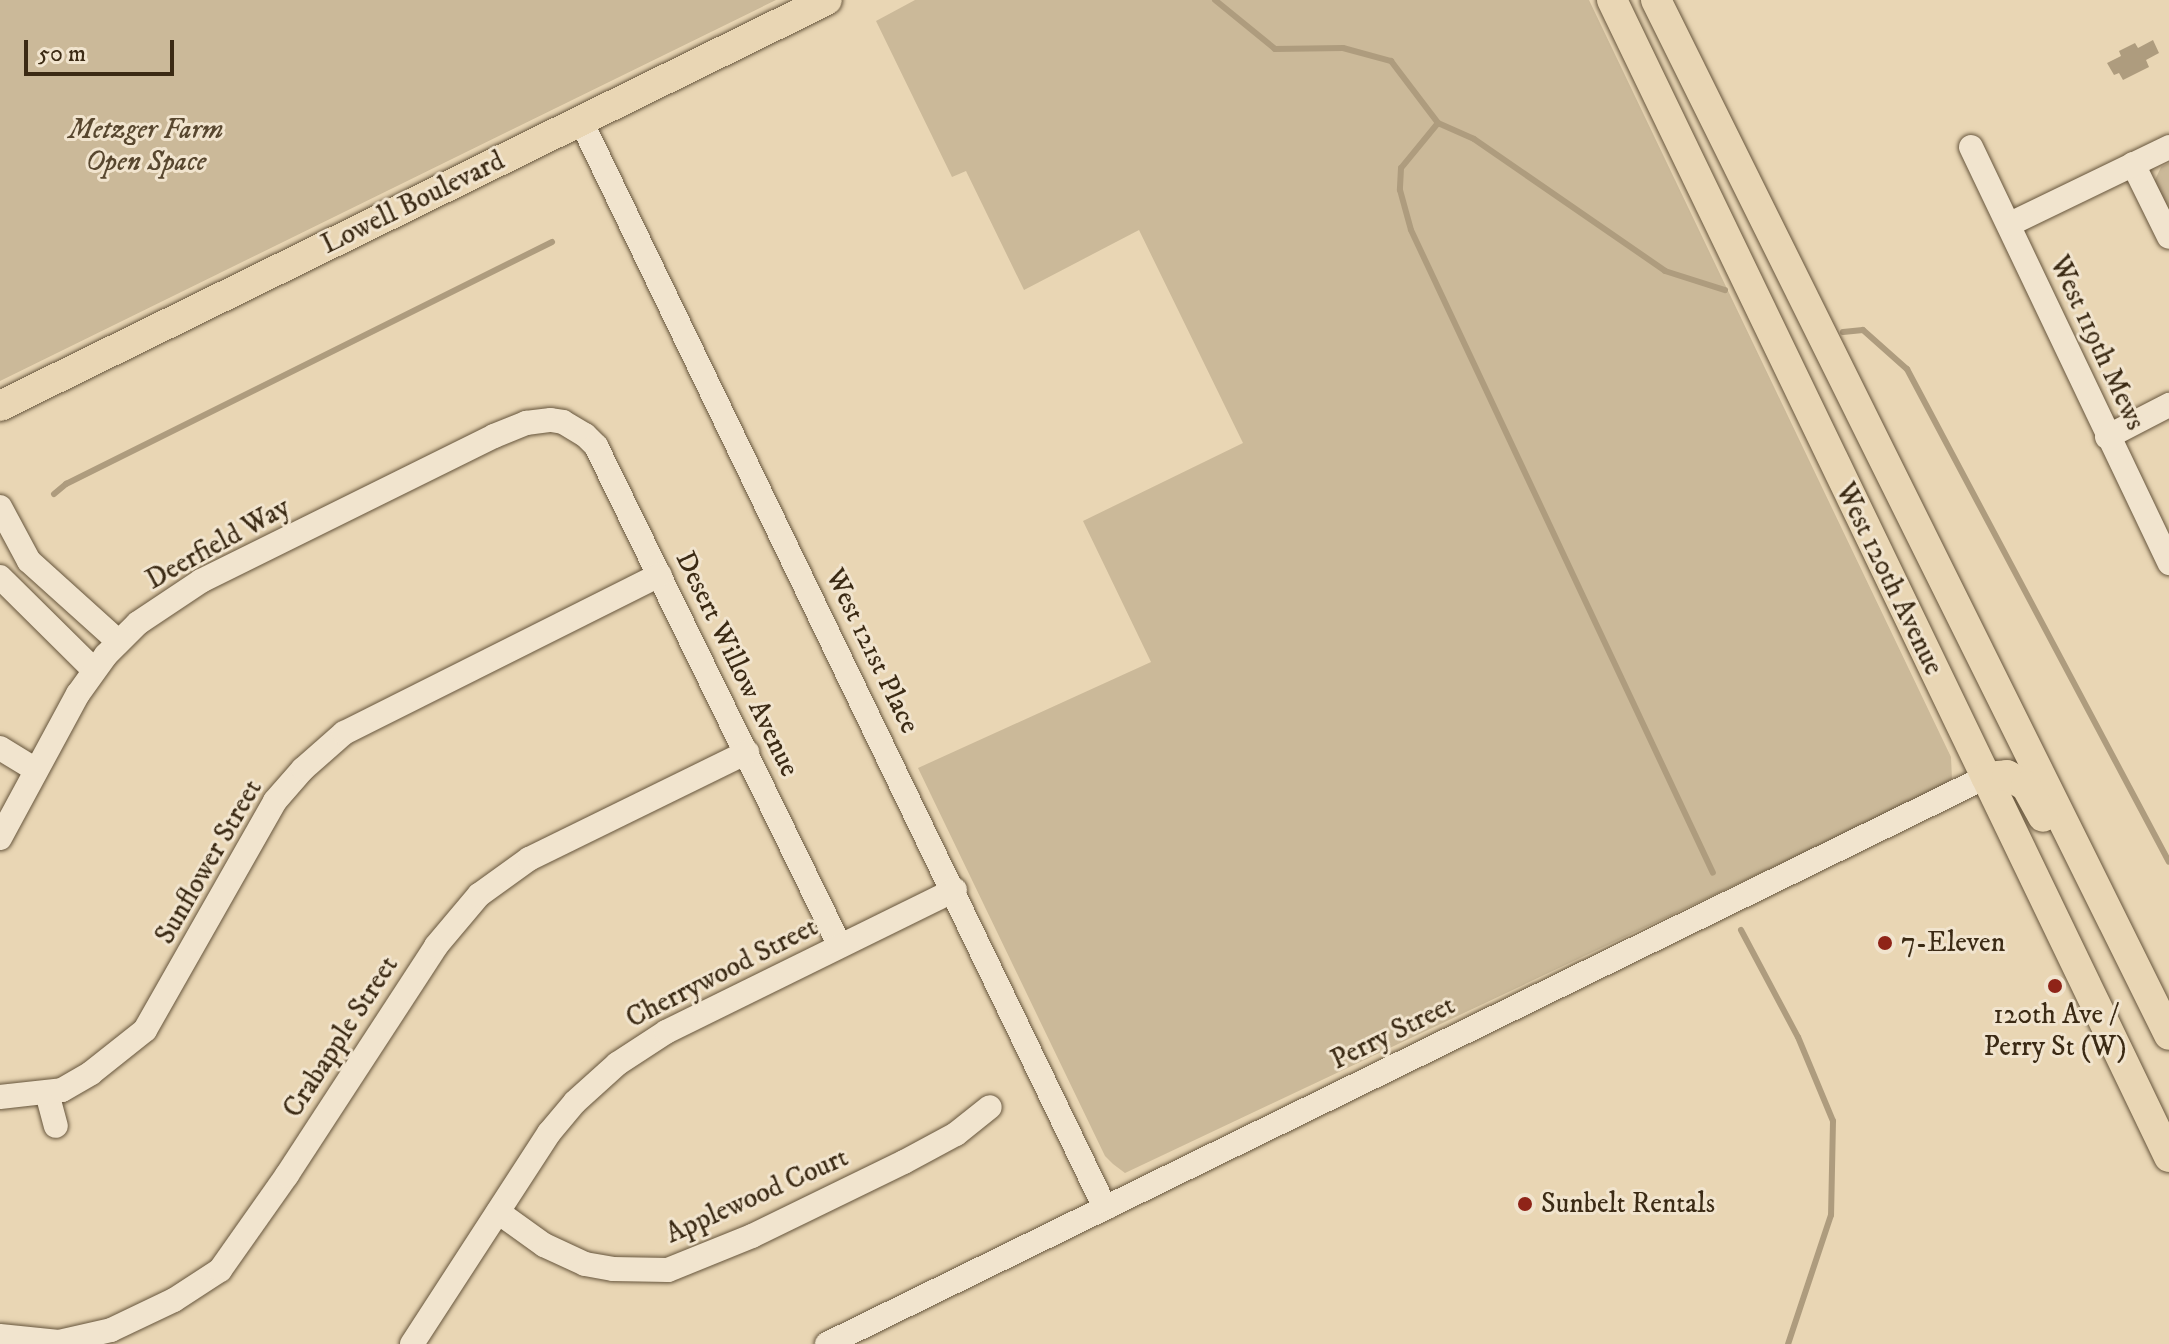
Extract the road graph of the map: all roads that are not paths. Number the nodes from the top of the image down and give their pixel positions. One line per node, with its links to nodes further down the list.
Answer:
1 (827, 0): 4 (main road, Lowell Boulevard)
2 (1612, 0): 23 (main road, West 120th Avenue)
3 (1656, 0): 26 (main road, West 120th Avenue)
4 (581, 121): 11 (main road, Lowell Boulevard); 25 (street, West 121st Place)
5 (1971, 147): 8 (street, West 119th Mews)
6 (2169, 147): 7 (street)
7 (2133, 164): 8 (street); 9 (street)
8 (2010, 224): 13 (street, West 119th Mews)
9 (2169, 237)
10 (2169, 405): 13 (street)
11 (0, 406)
12 (565, 412): 16 (street, Desert Willow Avenue); 18 (street, Deerfield Way)
13 (2107, 437): 15 (street, West 119th Mews)
14 (0, 507): 18 (street)
15 (2169, 563)
16 (660, 575): 21 (street, Desert Willow Avenue); 29 (street, Sunflower Street)
17 (0, 577): 19 (street)
18 (118, 641): 19 (street, Deerfield Way)
19 (94, 670): 22 (street, Deerfield Way)
20 (0, 748): 22 (street)
21 (747, 752): 27 (street, Desert Willow Avenue); 36 (street, Crabapple Street)
22 (36, 770): 24 (street, Deerfield Way)
23 (1986, 777): 26 (main road); 33 (main road, West 120th Avenue); 34 (street, Perry Street)
24 (0, 838)
25 (955, 890): 27 (street, Cherrywood Street); 34 (street, West 121st Place)
26 (2110, 914): 28 (main road, West 120th Avenue)
27 (840, 946): 35 (street, Cherrywood Street)
28 (2169, 1035)
29 (47, 1093): 30 (street, Sunflower Street); 32 (street)
30 (0, 1097)
31 (990, 1107): 35 (street, Applewood Court)
32 (56, 1126)
33 (2169, 1157)
34 (1105, 1208): 38 (street, Perry Street)
35 (498, 1212): 37 (street, Cherrywood Street)
36 (0, 1336)
37 (412, 1344)
38 (827, 1344)

